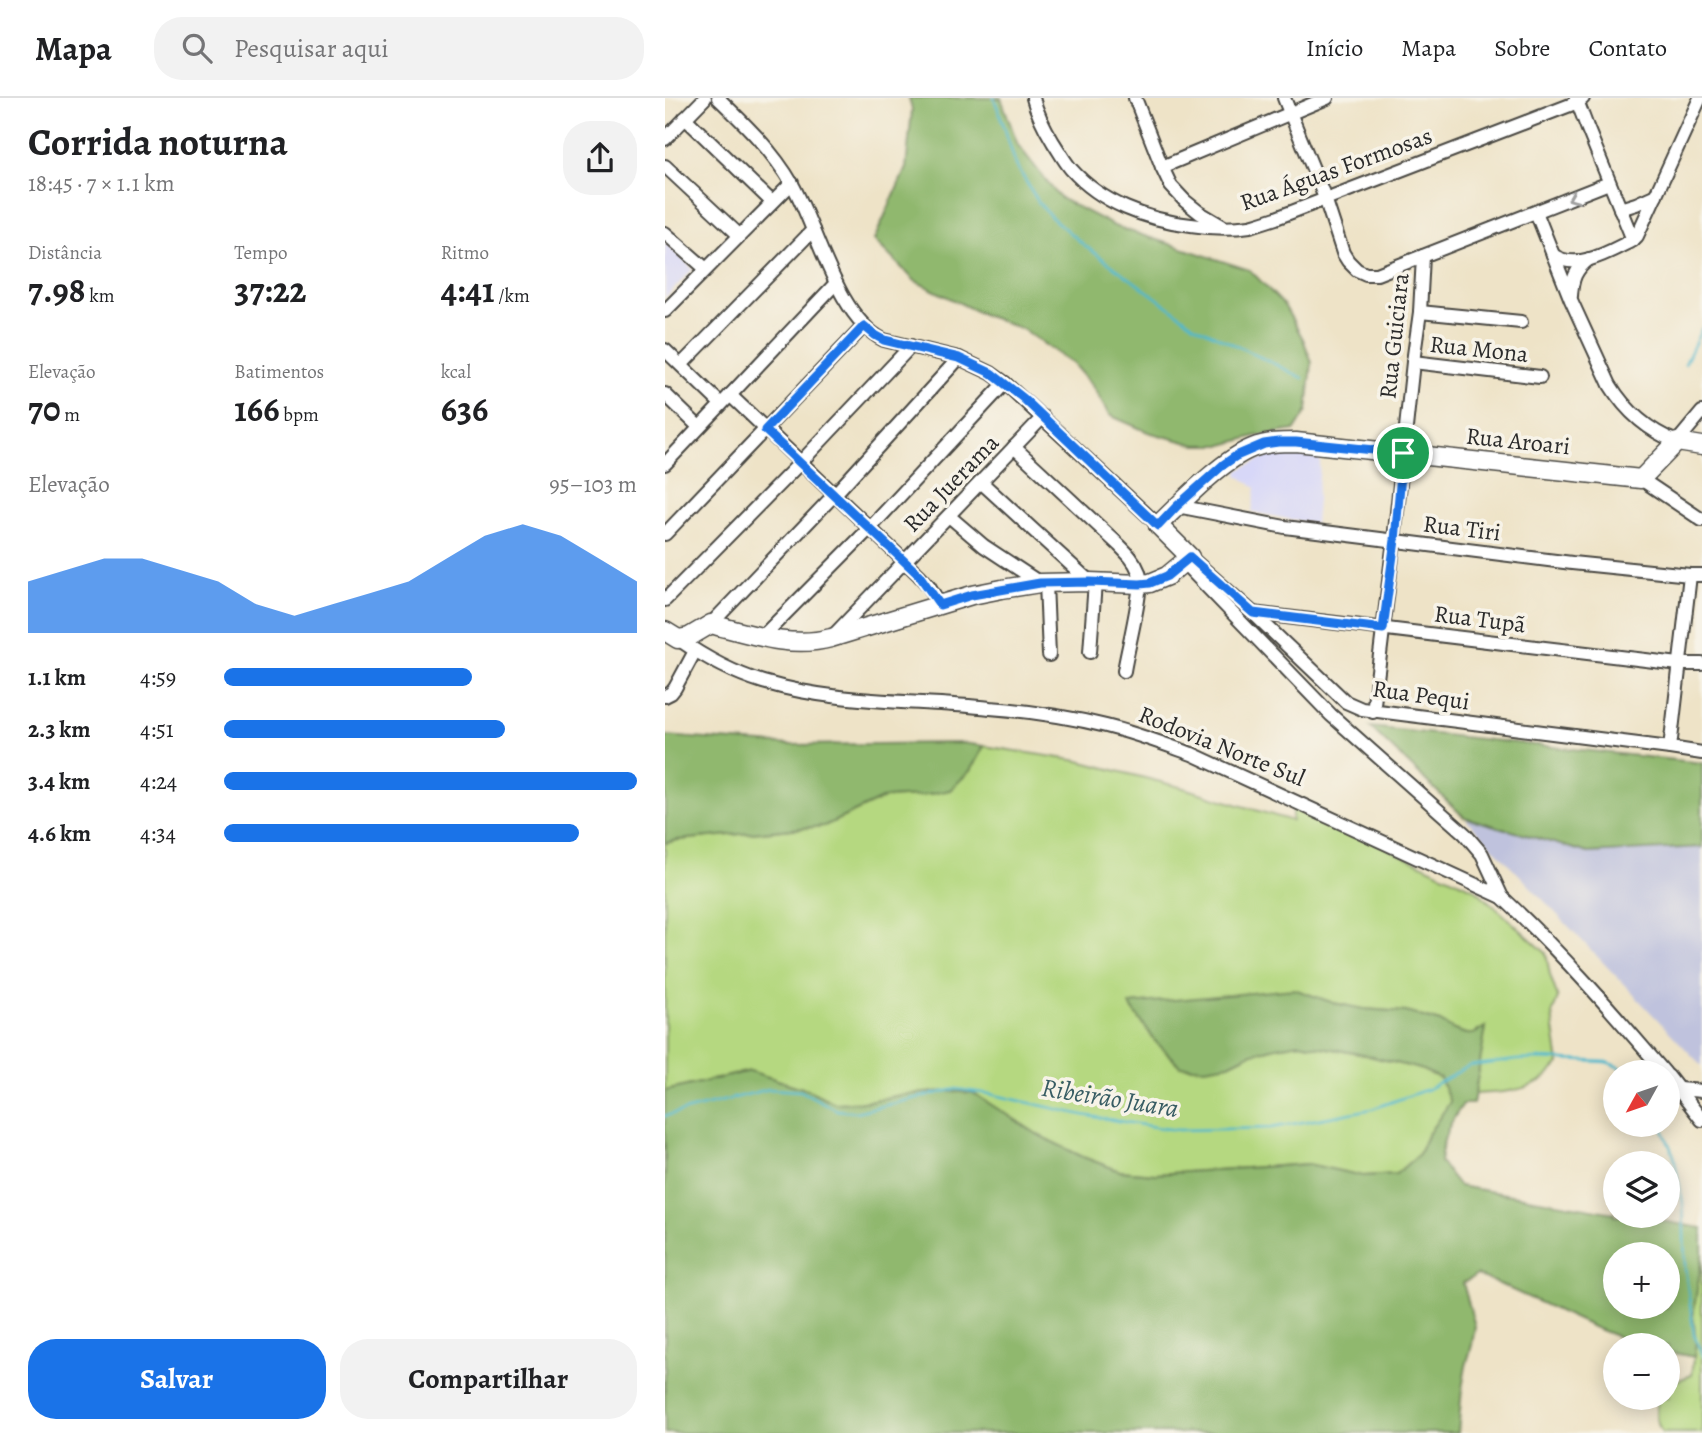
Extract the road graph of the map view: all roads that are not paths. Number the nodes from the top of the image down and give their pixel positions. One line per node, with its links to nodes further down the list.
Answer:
1 (705, 98): 10 (street)
2 (718, 98): 14 (street)
3 (1033, 98): 21 (street, Rua Águas Formosas)
4 (1135, 98): 13 (street)
5 (1284, 98): 9 (street)
6 (1327, 98): 9 (street)
7 (1700, 98): 16 (street)
8 (1579, 99): 15 (street); 17 (street, Rua Águas Formosas)
9 (1290, 113): 13 (street); 17 (street)
10 (685, 118): 11 (street); 18 (street)
11 (665, 139)
12 (665, 166): 24 (street)
13 (1162, 167): 21 (street)
14 (792, 183): 18 (street); 22 (street)
15 (1609, 183): 19 (street); 20 (street, one-way to 20)
16 (1656, 195): 19 (street); 25 (street)
17 (1325, 198): 21 (street, Rua Águas Formosas); 27 (street)
18 (772, 202): 24 (street)
19 (1620, 209): 25 (street)
20 (1536, 212): 26 (street); 27 (street)
21 (1226, 228)
22 (813, 230): 30 (street); 40 (street)
23 (665, 233): 29 (street)
24 (739, 235): 29 (street)
25 (1633, 240): 28 (street)
26 (1553, 255): 28 (street); 31 (street)
27 (1423, 256): 33 (street, Rua Guiciara)
28 (1589, 259): 31 (street)
29 (706, 269): 32 (street)
30 (836, 283): 35 (street); 44 (street)
31 (1571, 300): 49 (street)
32 (665, 311)
33 (1420, 312): 34 (street); 39 (street, Rua Guiciara)
34 (1521, 322)
35 (864, 326): 36 (street); 48 (street)
36 (911, 346): 38 (street); 54 (street)
37 (665, 350): 40 (street)
38 (959, 358): 42 (street); 57 (street)
39 (1413, 362): 41 (street, Rua Mona); 52 (street, Rua Guiciara)
40 (681, 365): 44 (street)
41 (1540, 377)
42 (1005, 383): 46 (street); 62 (street)
43 (665, 394): 47 (street)
44 (725, 400): 47 (street); 48 (street)
45 (1702, 412): 49 (street)
46 (1043, 417): 51 (street, Rua Juerama); 61 (street)
47 (699, 428): 53 (street)
48 (765, 430): 54 (street); 63 (street)
49 (1677, 442): 50 (street); 55 (street)
50 (1702, 446)
51 (1014, 447): 56 (street, Rua Juerama); 70 (street)
52 (1403, 453): 55 (street, Rua Aroari); 58 (street, Rua Aroari); 64 (street, Rua Guiciara)
53 (666, 462)
54 (800, 463): 57 (street); 71 (street)
55 (1641, 479): 60 (street)
56 (981, 482): 59 (street, Rua Juerama); 68 (street)
57 (835, 494): 62 (street); 74 (street)
58 (1177, 507): 61 (street, Rua Aroari); 64 (street, Rua Tiri); 65 (street)
59 (949, 516): 66 (street, Rua Juerama); 69 (street)
60 (1702, 520)
61 (1158, 526): 65 (street)
62 (870, 528): 66 (street); 77 (street)
63 (665, 534)
64 (1395, 540): 67 (street, Rua Tiri); 75 (street, Rua Guiciara)
65 (1184, 555): 70 (street); 73 (street, Rua Pequi); 89 (street)
66 (905, 561): 72 (street); 78 (street, Rua Juerama)
67 (1696, 575): 82 (street)
68 (1092, 582): 69 (street); 70 (street); 80 (street)
69 (1043, 583): 72 (street); 81 (street)
70 (1140, 584): 84 (street)
71 (665, 600)
72 (940, 605): 78 (street)
73 (1253, 613): 75 (street, Rua Tupã); 86 (street, Rua Pequi)
74 (711, 624): 76 (street, Rodovia Norte Sul); 77 (street)
75 (1383, 629): 82 (street, Rua Tupã); 86 (street, Rua Guiciara)
76 (672, 635): 79 (street, Rodovia Norte Sul)
77 (762, 637): 78 (street)
78 (831, 638)
79 (695, 651): 85 (street); 89 (street, Rodovia Norte Sul)
80 (1090, 652)
81 (1049, 655)
82 (1679, 664): 83 (street, Rua Tupã); 87 (street)
83 (1702, 664)
84 (1124, 671)
85 (665, 696)
86 (1373, 712): 87 (street, Rua Pequi)
87 (1670, 748): 88 (street, Rua Pequi)
88 (1702, 753)
89 (1502, 897): 90 (street, Rodovia Norte Sul)
90 (1655, 1060)
91 (1680, 1089): 93 (street)
92 (1680, 1090): 94 (street, Rodovia Norte Sul)
93 (1702, 1091)
94 (1702, 1120)

